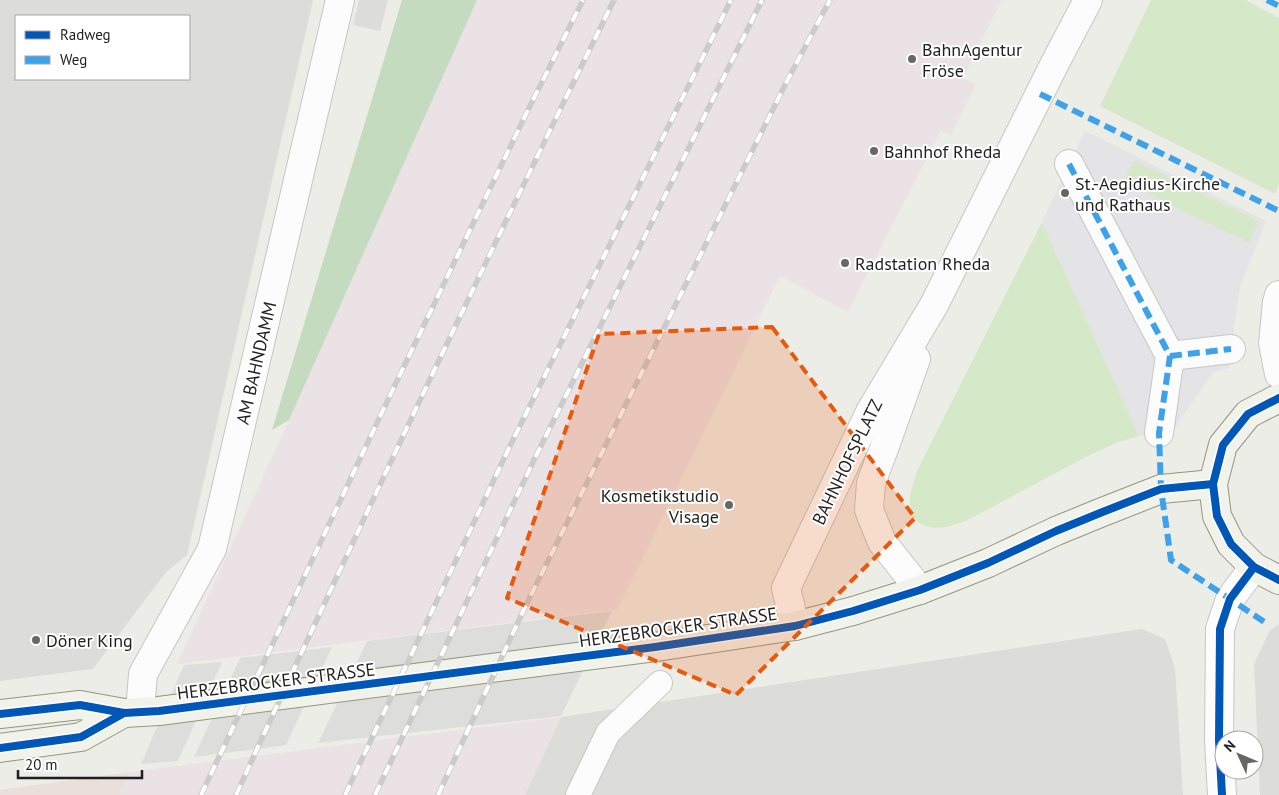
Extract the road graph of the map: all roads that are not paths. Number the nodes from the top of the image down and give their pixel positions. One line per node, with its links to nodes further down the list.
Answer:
1 (340, 0): 17 (street, AM BAHNDAMM)
2 (1088, 0): 5 (street, BAHNHOFSPLATZ)
3 (1069, 164): 7 (street)
4 (1279, 296): 8 (street)
5 (934, 305): 14 (street, BAHNHOFSPLATZ); 15 (street, BAHNHOFSPLATZ)
6 (1231, 349): 7 (street)
7 (1170, 356): 10 (street)
8 (1279, 374)
9 (1279, 398): 11 (main road)
10 (1159, 433)
11 (1213, 484): 12 (main road); 14 (main road, HERZEBROCKER STRASSE)
12 (1254, 567): 13 (main road); 21 (street)
13 (1279, 580)
14 (920, 590): 15 (main road, HERZEBROCKER STRASSE)
15 (795, 626): 17 (main road, HERZEBROCKER STRASSE)
16 (660, 683): 20 (lane)
17 (132, 713): 18 (main road, HERZEBROCKER STRASSE); 19 (main road, HERZEBROCKER STRASSE)
18 (0, 714)
19 (0, 748)
20 (578, 795)
21 (1222, 795)

